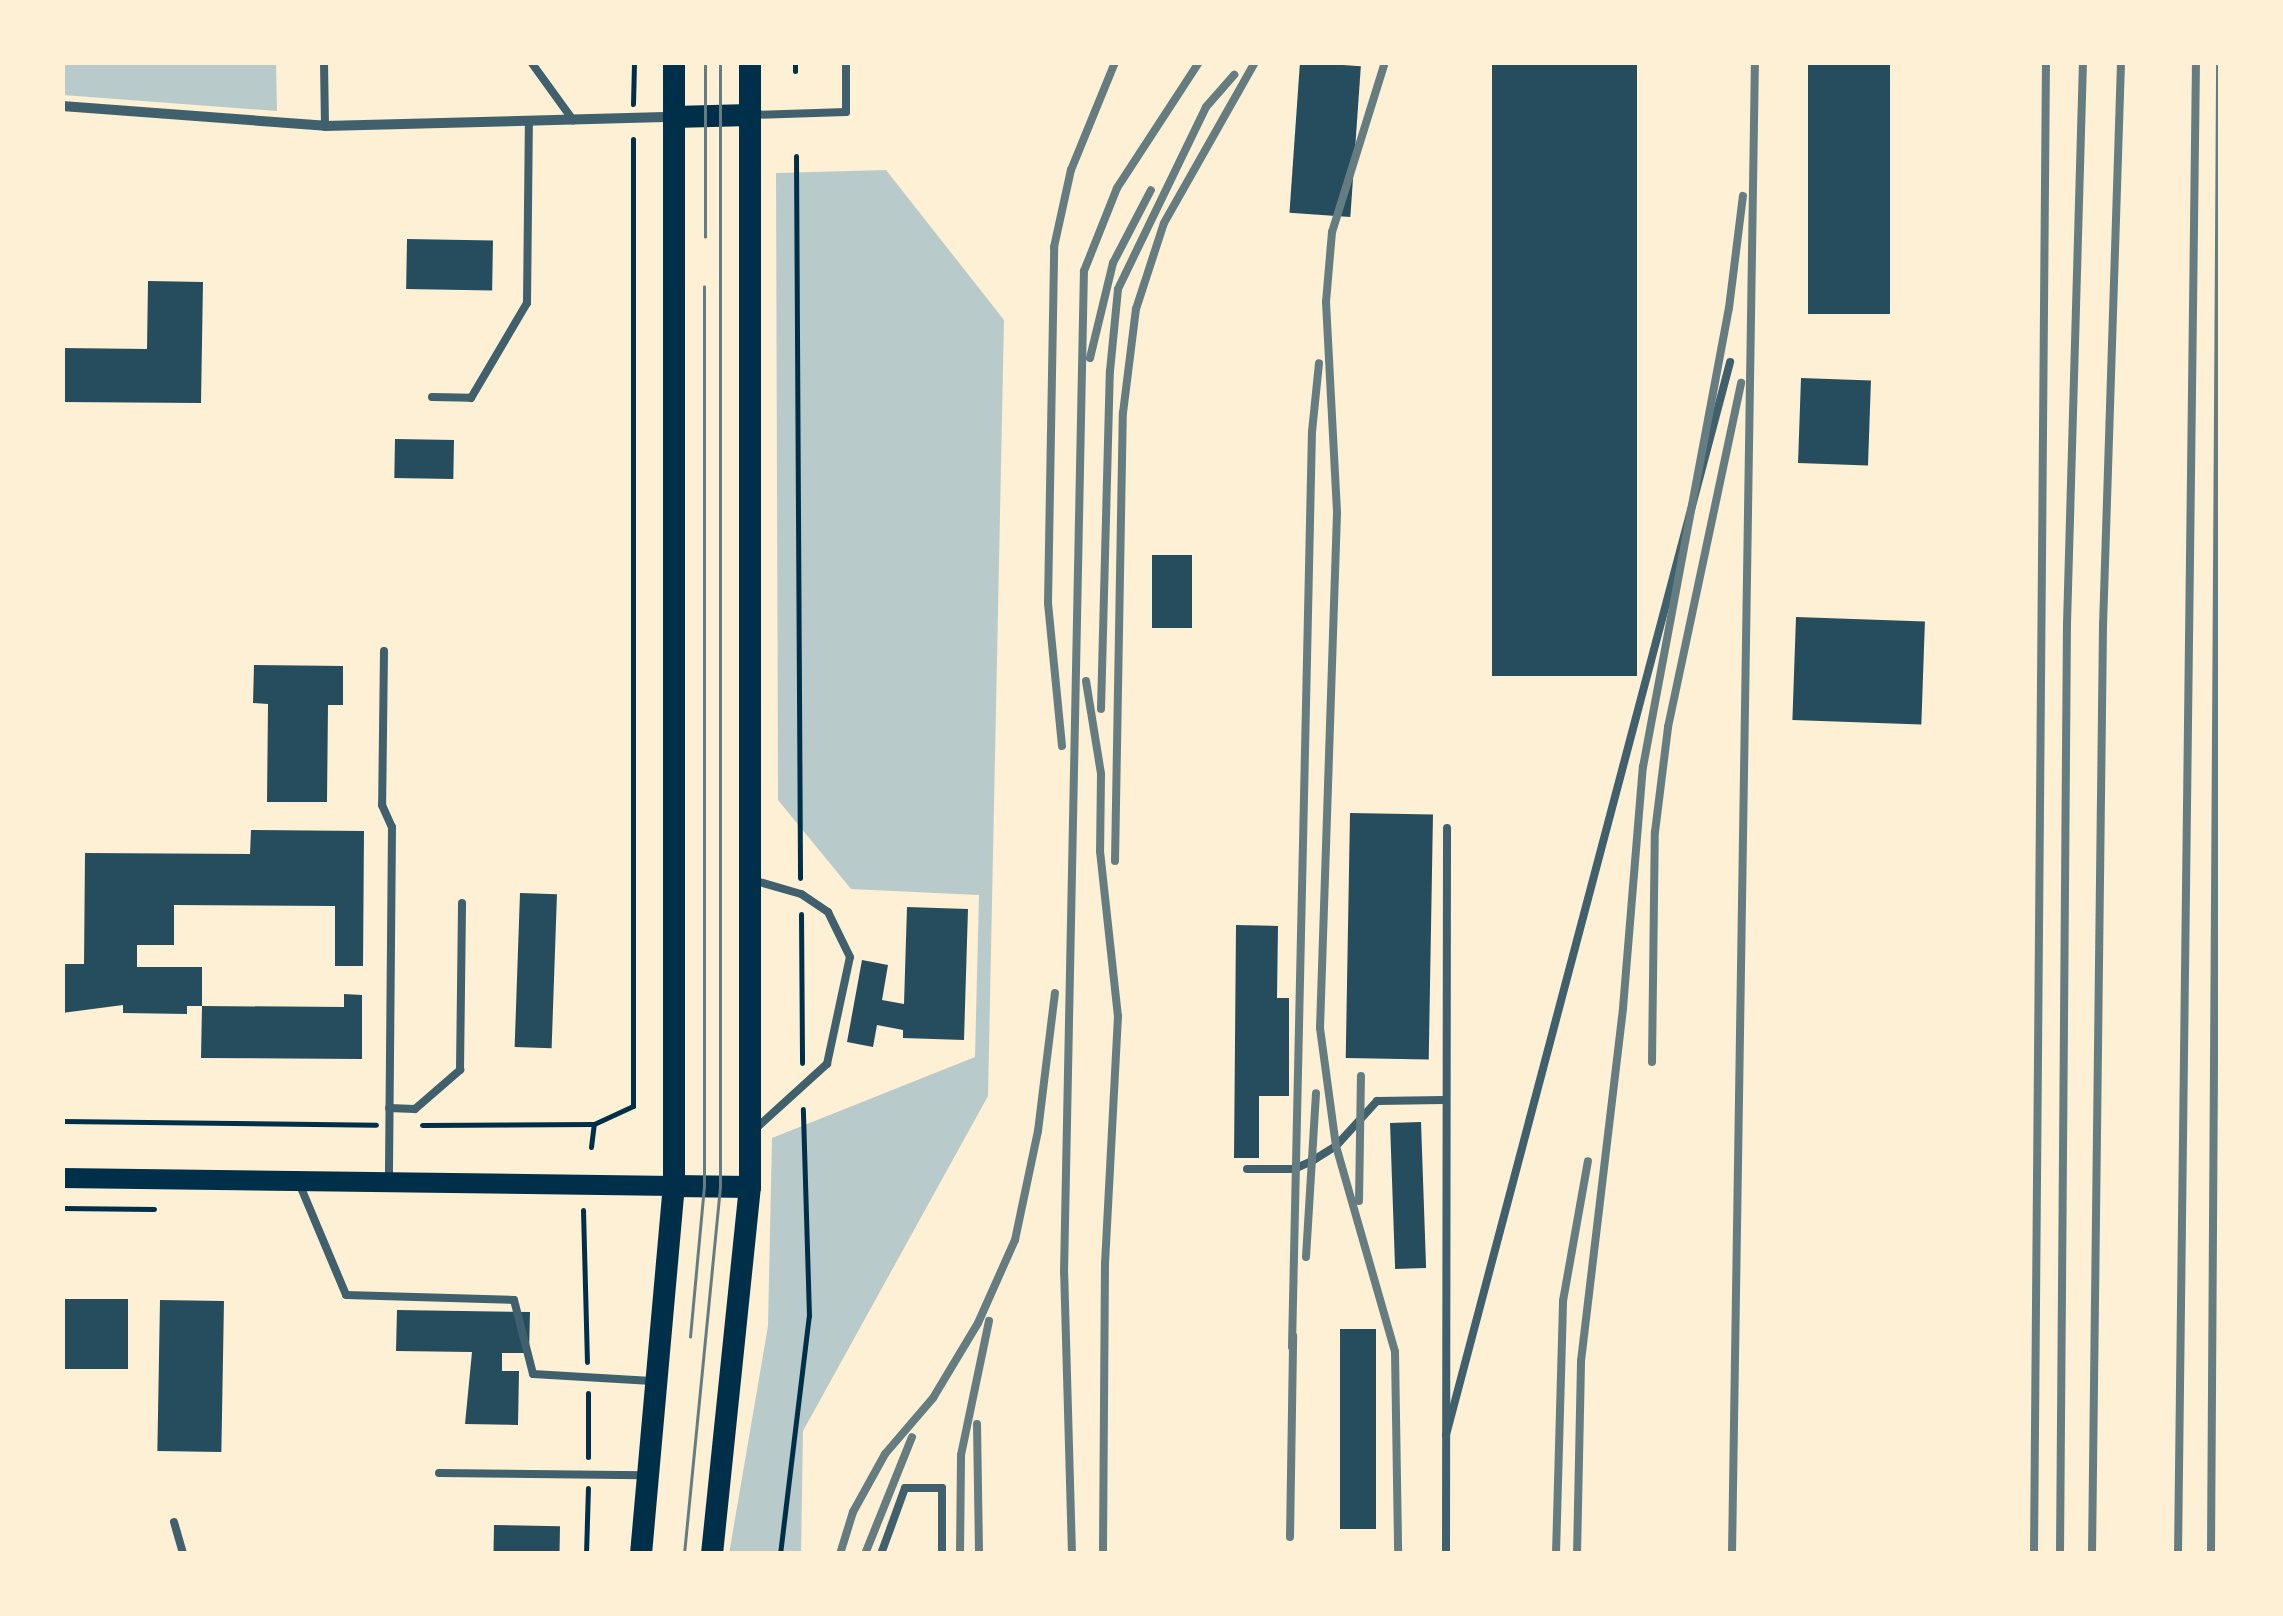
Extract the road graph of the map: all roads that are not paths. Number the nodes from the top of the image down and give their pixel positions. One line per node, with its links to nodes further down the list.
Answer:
1 (324, 62): 11 (lane)
2 (532, 62): 9 (lane)
3 (674, 62): 8 (main road)
4 (750, 62): 7 (main road)
5 (846, 62): 7 (lane)
6 (62, 106): 11 (street)
7 (750, 115): 8 (main road); 16 (main road)
8 (674, 117): 9 (street); 25 (main road)
9 (573, 120): 10 (street)
10 (529, 121): 11 (street); 13 (lane)
11 (325, 126)
12 (1730, 362): 28 (lane)
13 (432, 398)
14 (384, 651): 19 (lane)
15 (1447, 828): 18 (lane)
16 (752, 880): 20 (main road); 20 (lane)
17 (462, 903): 19 (lane)
18 (1444, 1100): 21 (lane); 28 (lane)
19 (390, 1108): 24 (lane)
20 (751, 1133): 26 (main road)
21 (1247, 1169)
22 (62, 1178): 23 (main road)
23 (298, 1182): 24 (main road); 27 (lane)
24 (389, 1182): 25 (main road)
25 (674, 1186): 26 (main road); 27 (main road)
26 (750, 1187): 34 (main road)
27 (656, 1381): 30 (main road)
28 (1446, 1435): 37 (lane)
29 (439, 1474): 30 (lane)
30 (648, 1475): 33 (main road)
31 (174, 1522): 32 (lane)
32 (183, 1554)
33 (641, 1554)
34 (712, 1554)
35 (880, 1554): 36 (lane)
36 (942, 1554)
37 (1446, 1554)

